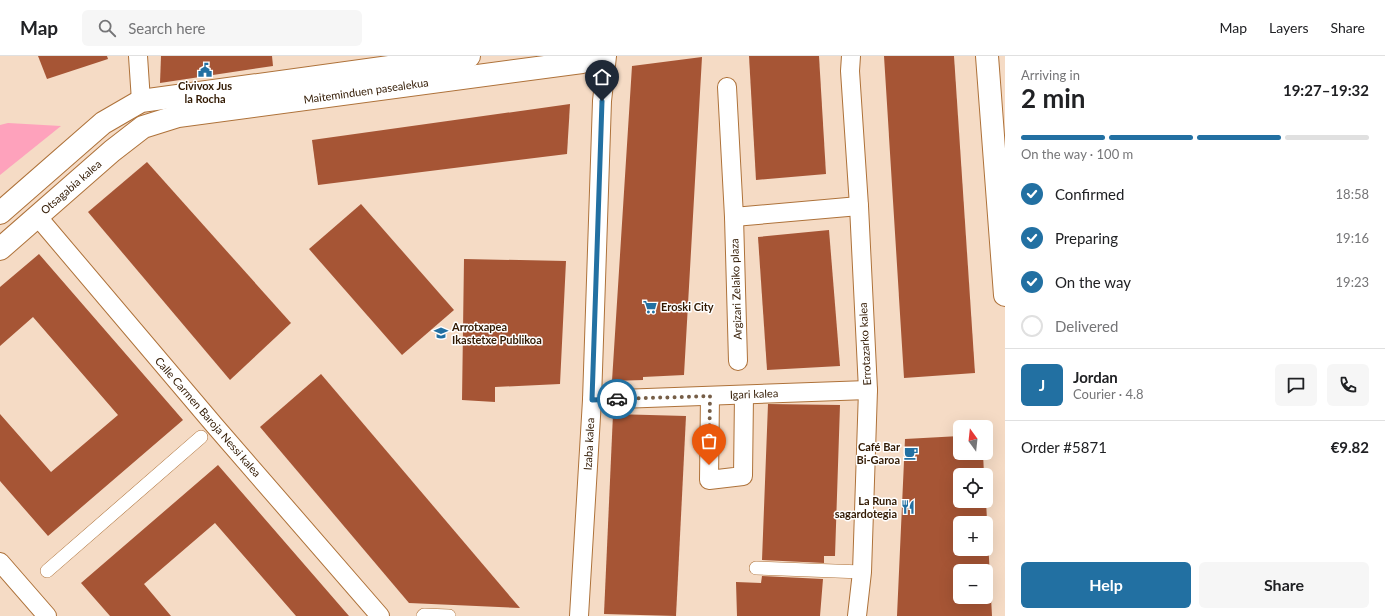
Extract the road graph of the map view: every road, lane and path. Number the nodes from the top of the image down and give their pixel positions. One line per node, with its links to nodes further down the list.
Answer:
1 (138, 56): 9 (street)
2 (470, 56): 7 (street, Maiteminduen pasealekua)
3 (590, 56): 10 (street, Maiteminduen pasealekua)
4 (606, 56): 21 (street, Izaba kalea)
5 (987, 56): 16 (street)
6 (853, 61): 11 (street, Errotazarko kalea)
7 (384, 62): 9 (street, Maiteminduen pasealekua)
8 (727, 87): 14 (street, Argizari Zelaiko plaza)
9 (141, 101): 12 (street)
10 (143, 127): 13 (street, Otsagabia kalea)
11 (859, 206): 14 (street); 18 (street, Errotazarko kalea)
12 (0, 213)
13 (37, 216): 15 (street, Otsagabia kalea); 28 (street, Calle Carmen Baroja Nessi kalea)
14 (734, 217): 17 (street, Argizari Zelaiko plaza)
15 (0, 249)
16 (1005, 295)
17 (738, 361)
18 (868, 390): 19 (street, Igari kalea); 26 (street, Errotazarko kalea)
19 (744, 395): 20 (street, Igari kalea); 20 (street)
20 (710, 396): 21 (street, Igari kalea)
21 (592, 400): 31 (street, Izaba kalea)
22 (201, 437): 25 (street, Calle Carmen Baroja Nessi kalea)
23 (0, 562): 27 (street)
24 (756, 568): 26 (street)
25 (48, 571)
26 (862, 572): 32 (street, Errotazarko kalea)
27 (47, 616)
28 (380, 616)
29 (423, 616): 30 (street)
30 (449, 616)
31 (579, 616)
32 (856, 616)

